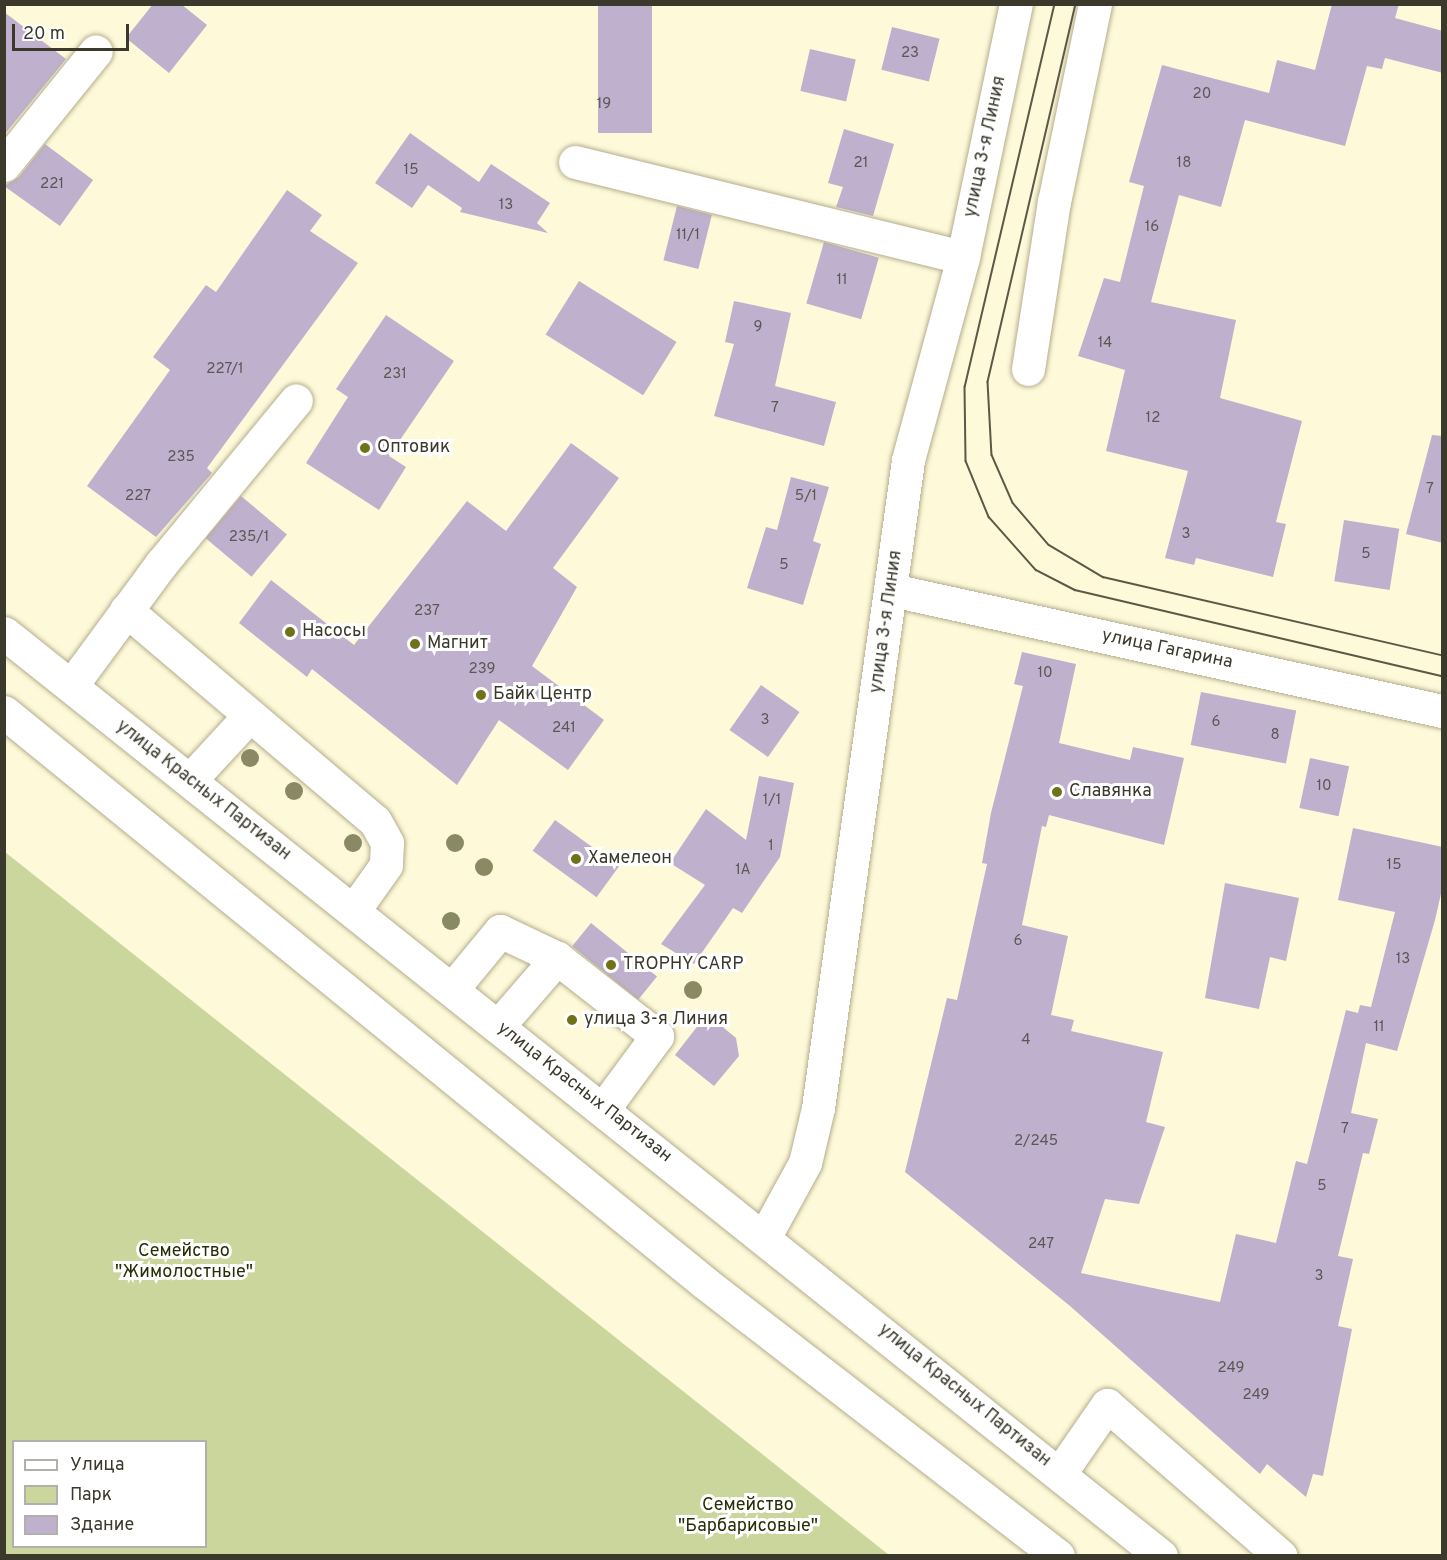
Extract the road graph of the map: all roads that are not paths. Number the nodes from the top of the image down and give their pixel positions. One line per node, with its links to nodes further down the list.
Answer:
1 (1016, 4): 6 (main road, улица 3-я Линия)
2 (1095, 4): 7 (main road)
3 (96, 51): 5 (main road)
4 (575, 162): 6 (main road)
5 (4, 165)
6 (963, 257): 9 (main road, улица 3-я Линия)
7 (1028, 369)
8 (296, 400): 10 (main road)
9 (892, 590): 13 (main road, улица Гагарина); 22 (main road, улица 3-я Линия)
10 (126, 610): 12 (main road); 15 (main road)
11 (4, 633): 12 (main road, улица Красных Партизан)
12 (71, 686): 16 (main road, улица Красных Партизан)
13 (1443, 711)
14 (4, 712): 24 (main road)
15 (250, 715): 16 (main road); 17 (main road)
16 (190, 780): 17 (main road, улица Красных Партизан)
17 (354, 910): 19 (main road, улица Красных Партизан)
18 (557, 958): 19 (main road); 20 (main road); 21 (main road)
19 (453, 988): 20 (main road, улица Красных Партизан)
20 (499, 1025): 21 (main road, улица Красных Партизан)
21 (604, 1108): 22 (main road, улица Красных Партизан)
22 (765, 1236): 23 (main road, улица Красных Партизан)
23 (1060, 1473): 25 (main road, улица Красных Партизан); 26 (main road)
24 (1058, 1556)
25 (1161, 1556)
26 (1281, 1556)

